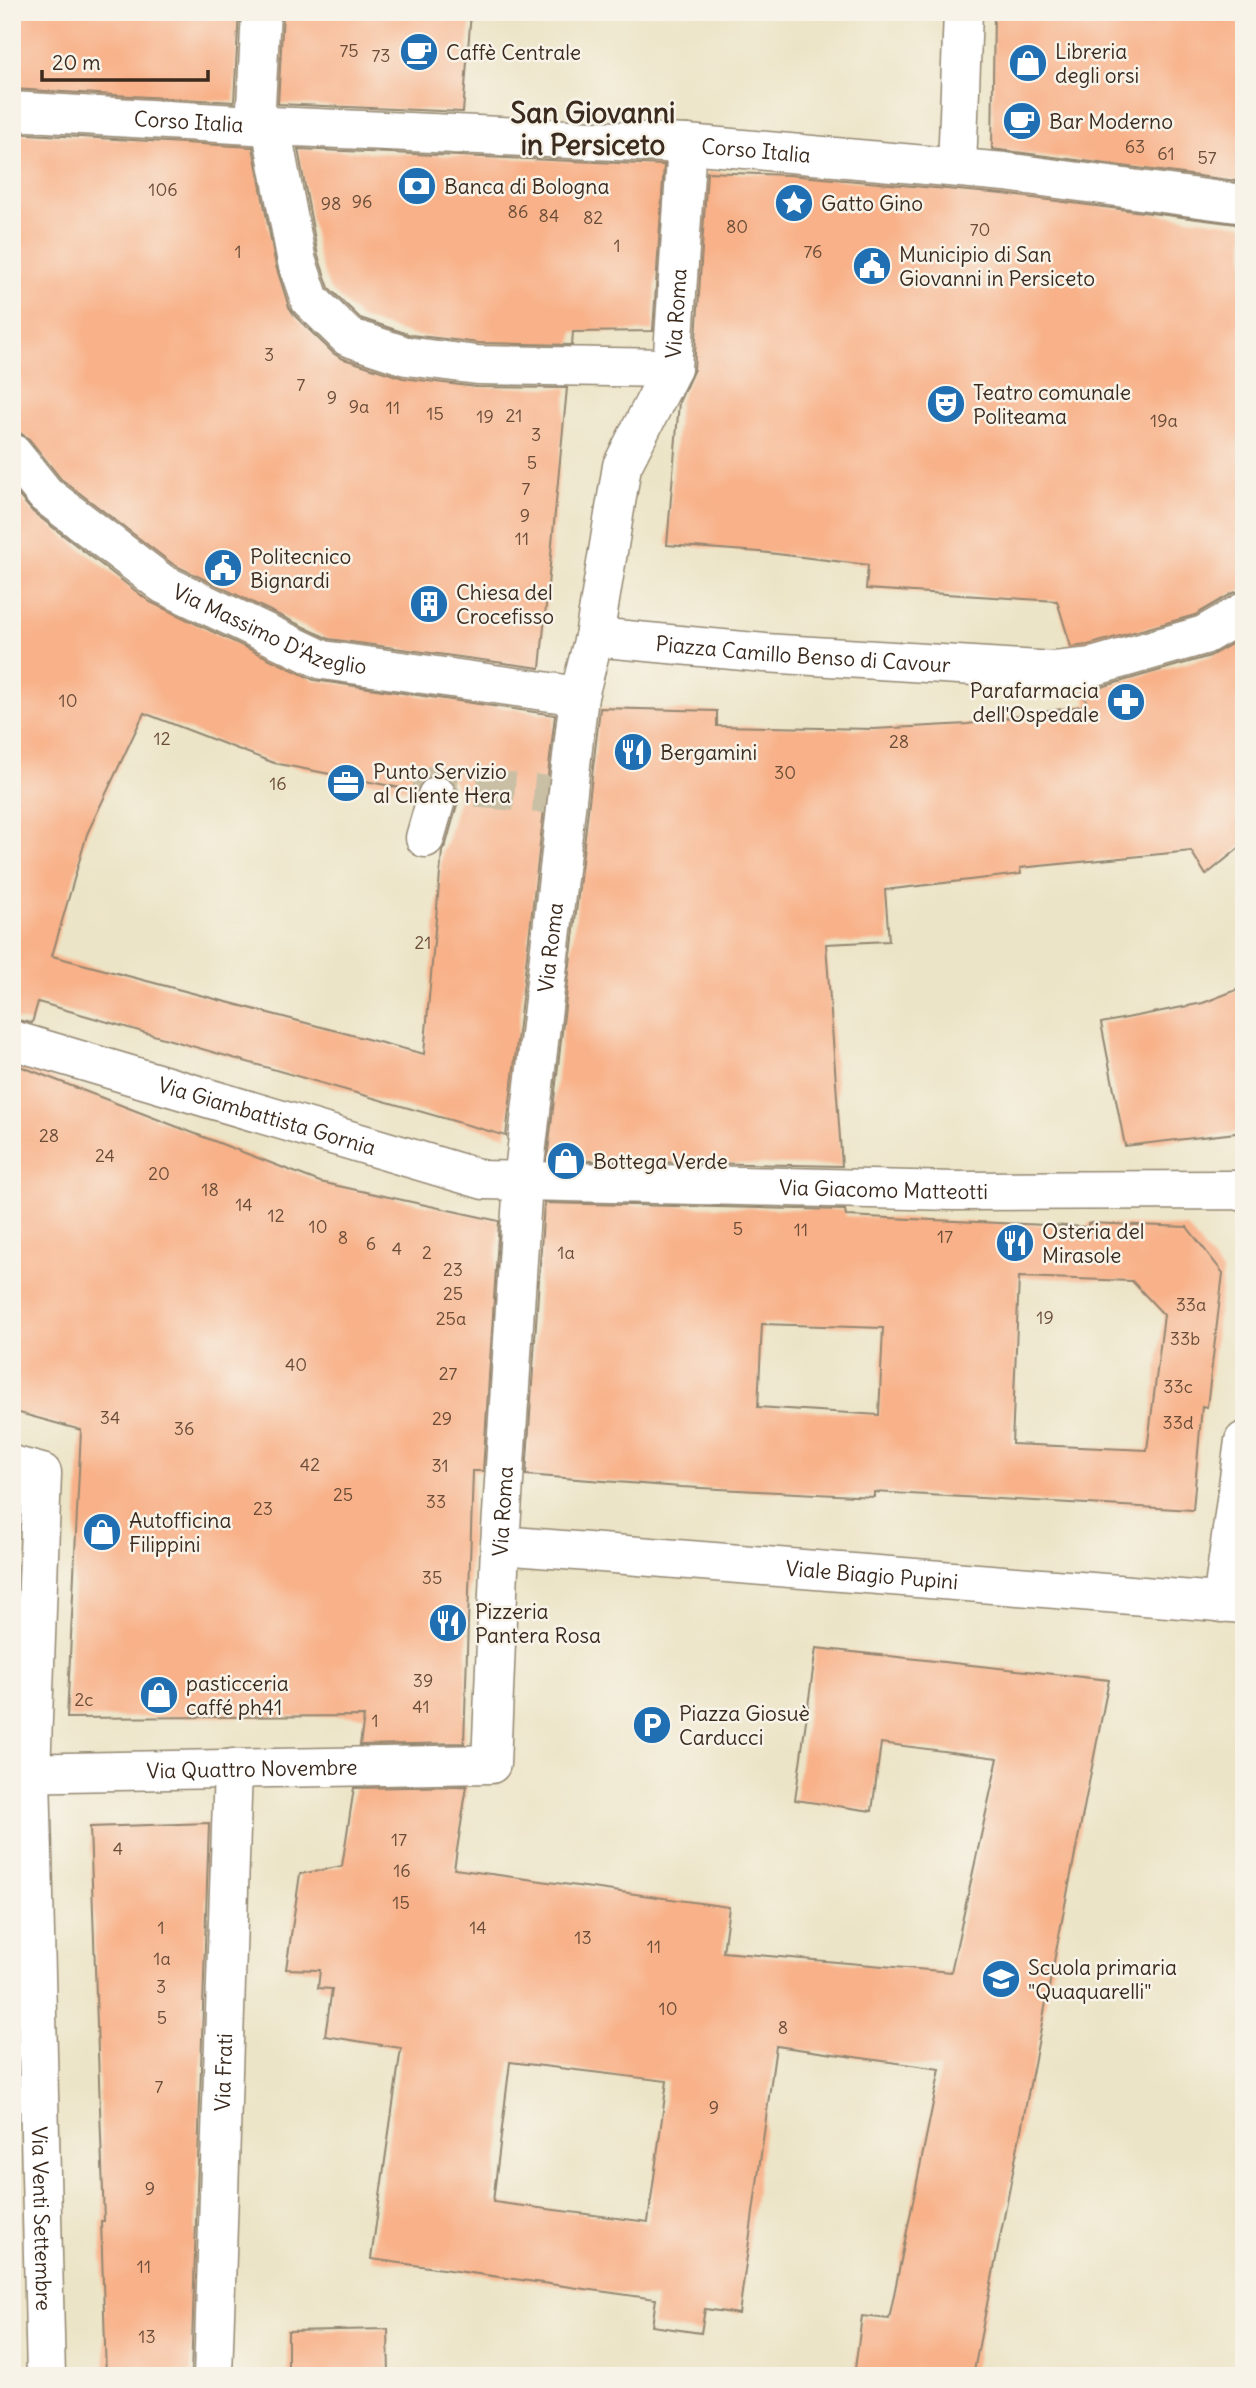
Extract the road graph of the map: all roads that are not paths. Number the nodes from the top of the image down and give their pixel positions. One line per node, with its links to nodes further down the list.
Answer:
1 (261, 12): 4 (street)
2 (963, 12): 6 (street)
3 (12, 111): 4 (street, Corso Italia)
4 (263, 126): 5 (street, Corso Italia); 8 (street)
5 (687, 144): 6 (street, Corso Italia); 8 (street, Via Roma)
6 (957, 167): 7 (street, Corso Italia)
7 (1244, 204)
8 (672, 368): 11 (street, Via Roma)
9 (12, 453): 12 (street, Via Massimo D'Azeglio)
10 (1244, 612): 11 (street, Piazza Camillo Benso di Cavour)
11 (594, 637): 12 (street, Via Roma)
12 (579, 696): 16 (street, Via Roma)
13 (437, 796): 14 (street)
14 (425, 838)
15 (12, 1040): 16 (street, Via Giambattista Gornia)
16 (523, 1181): 17 (street, Via Giacomo Matteotti); 20 (street, Via Roma)
17 (1244, 1192)
18 (1244, 1441): 21 (street)
19 (27, 1469): 24 (street, Via Venti Settembre)
20 (500, 1545): 21 (street, Viale Biagio Pupini); 22 (street, Via Roma)
21 (1233, 1604)
22 (491, 1764): 23 (street, Via Quattro Novembre)
23 (233, 1769): 24 (street, Via Quattro Novembre); 26 (street, Via Frati)
24 (22, 1773): 25 (street, Via Venti Settembre)
25 (46, 2376)
26 (213, 2376)

